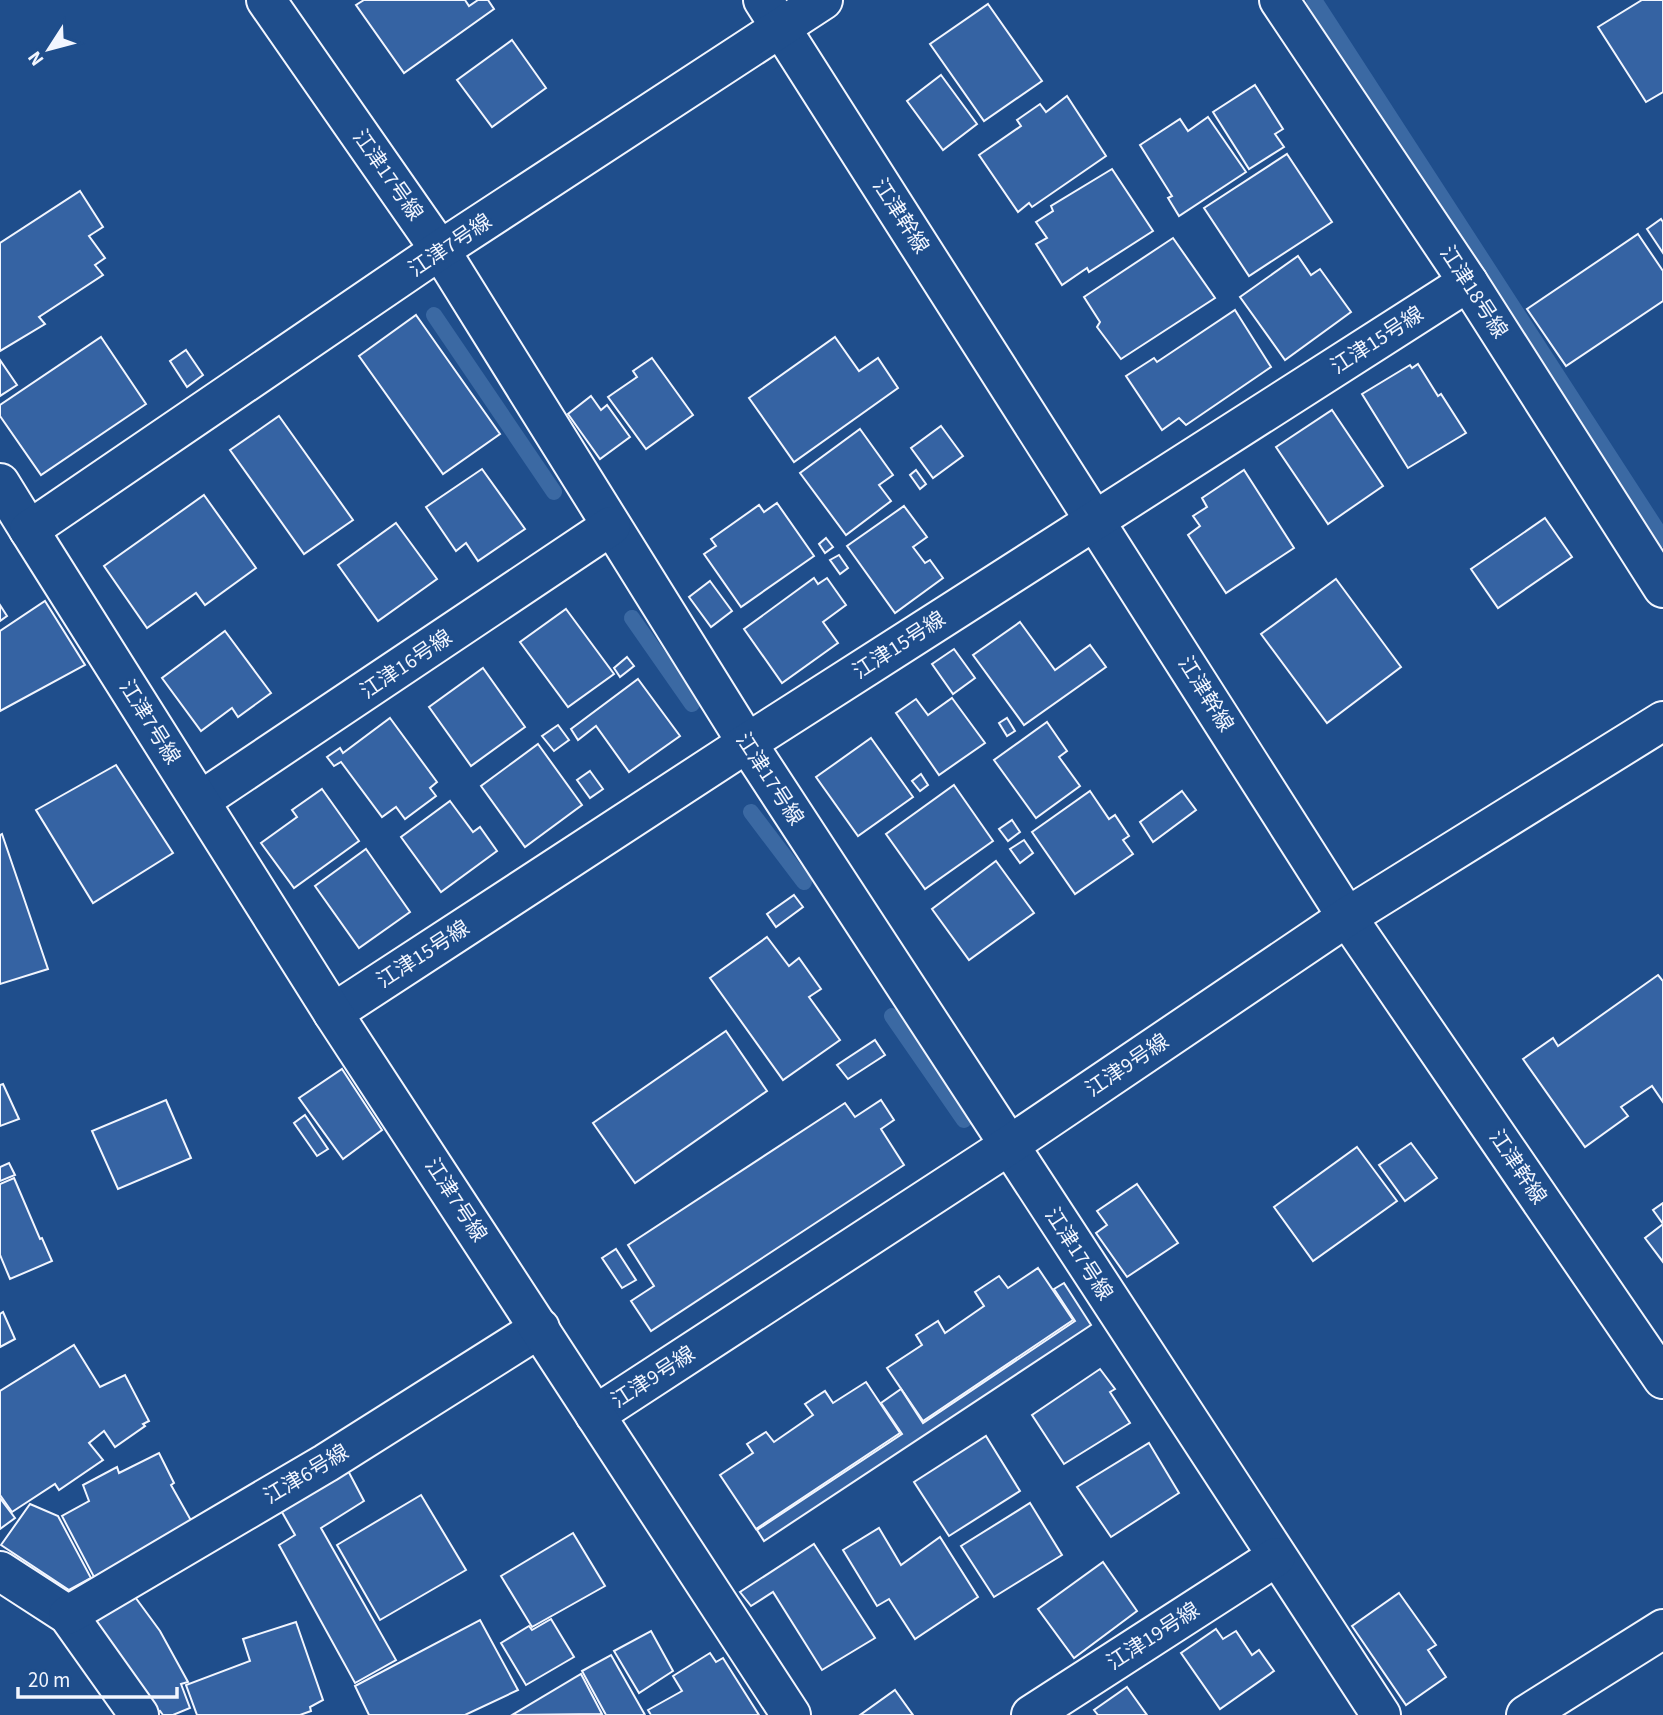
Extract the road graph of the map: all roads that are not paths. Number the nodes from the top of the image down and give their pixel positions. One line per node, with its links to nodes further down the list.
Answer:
1 (266, 0): 5 (street, 江津17号線)
2 (823, 0): 4 (street, 江津7号線)
3 (1279, 0): 6 (street, 江津18号線)
4 (772, 14): 5 (street, 江津7号線); 8 (street, 江津幹線)
5 (440, 250): 9 (street, 江津17号線); 10 (street, 江津7号線)
6 (1468, 282): 8 (street, 江津15号線); 11 (street, 江津18号線)
7 (0, 483): 10 (street)
8 (1095, 520): 13 (street, 江津15号線); 15 (street, 江津幹線)
9 (611, 526): 13 (street, 江津17号線); 14 (street, 江津16号線)
10 (29, 530): 14 (street, 江津7号線)
11 (1663, 587)
12 (1663, 721): 15 (street, 江津9号線)
13 (747, 743): 16 (street, 江津15号線); 17 (street, 江津17号線)
14 (200, 801): 16 (street, 江津7号線)
15 (1347, 917): 17 (street, 江津9号線); 19 (street, 江津幹線)
16 (333, 1013): 18 (street, 江津7号線)
17 (1008, 1146): 20 (street, 江津9号線); 21 (street, 江津17号線)
18 (540, 1328): 20 (street, 江津7号線); 23 (street, 江津6号線)
19 (1663, 1379)
20 (595, 1415): 26 (street, 江津7号線)
21 (1276, 1557): 27 (street, 江津19号線); 28 (street, 江津17号線)
22 (0, 1572): 23 (street)
23 (68, 1615): 25 (street)
24 (1663, 1629): 29 (street)
25 (139, 1715)
26 (791, 1715)
27 (1031, 1715)
28 (1381, 1715)
29 (1526, 1715)

